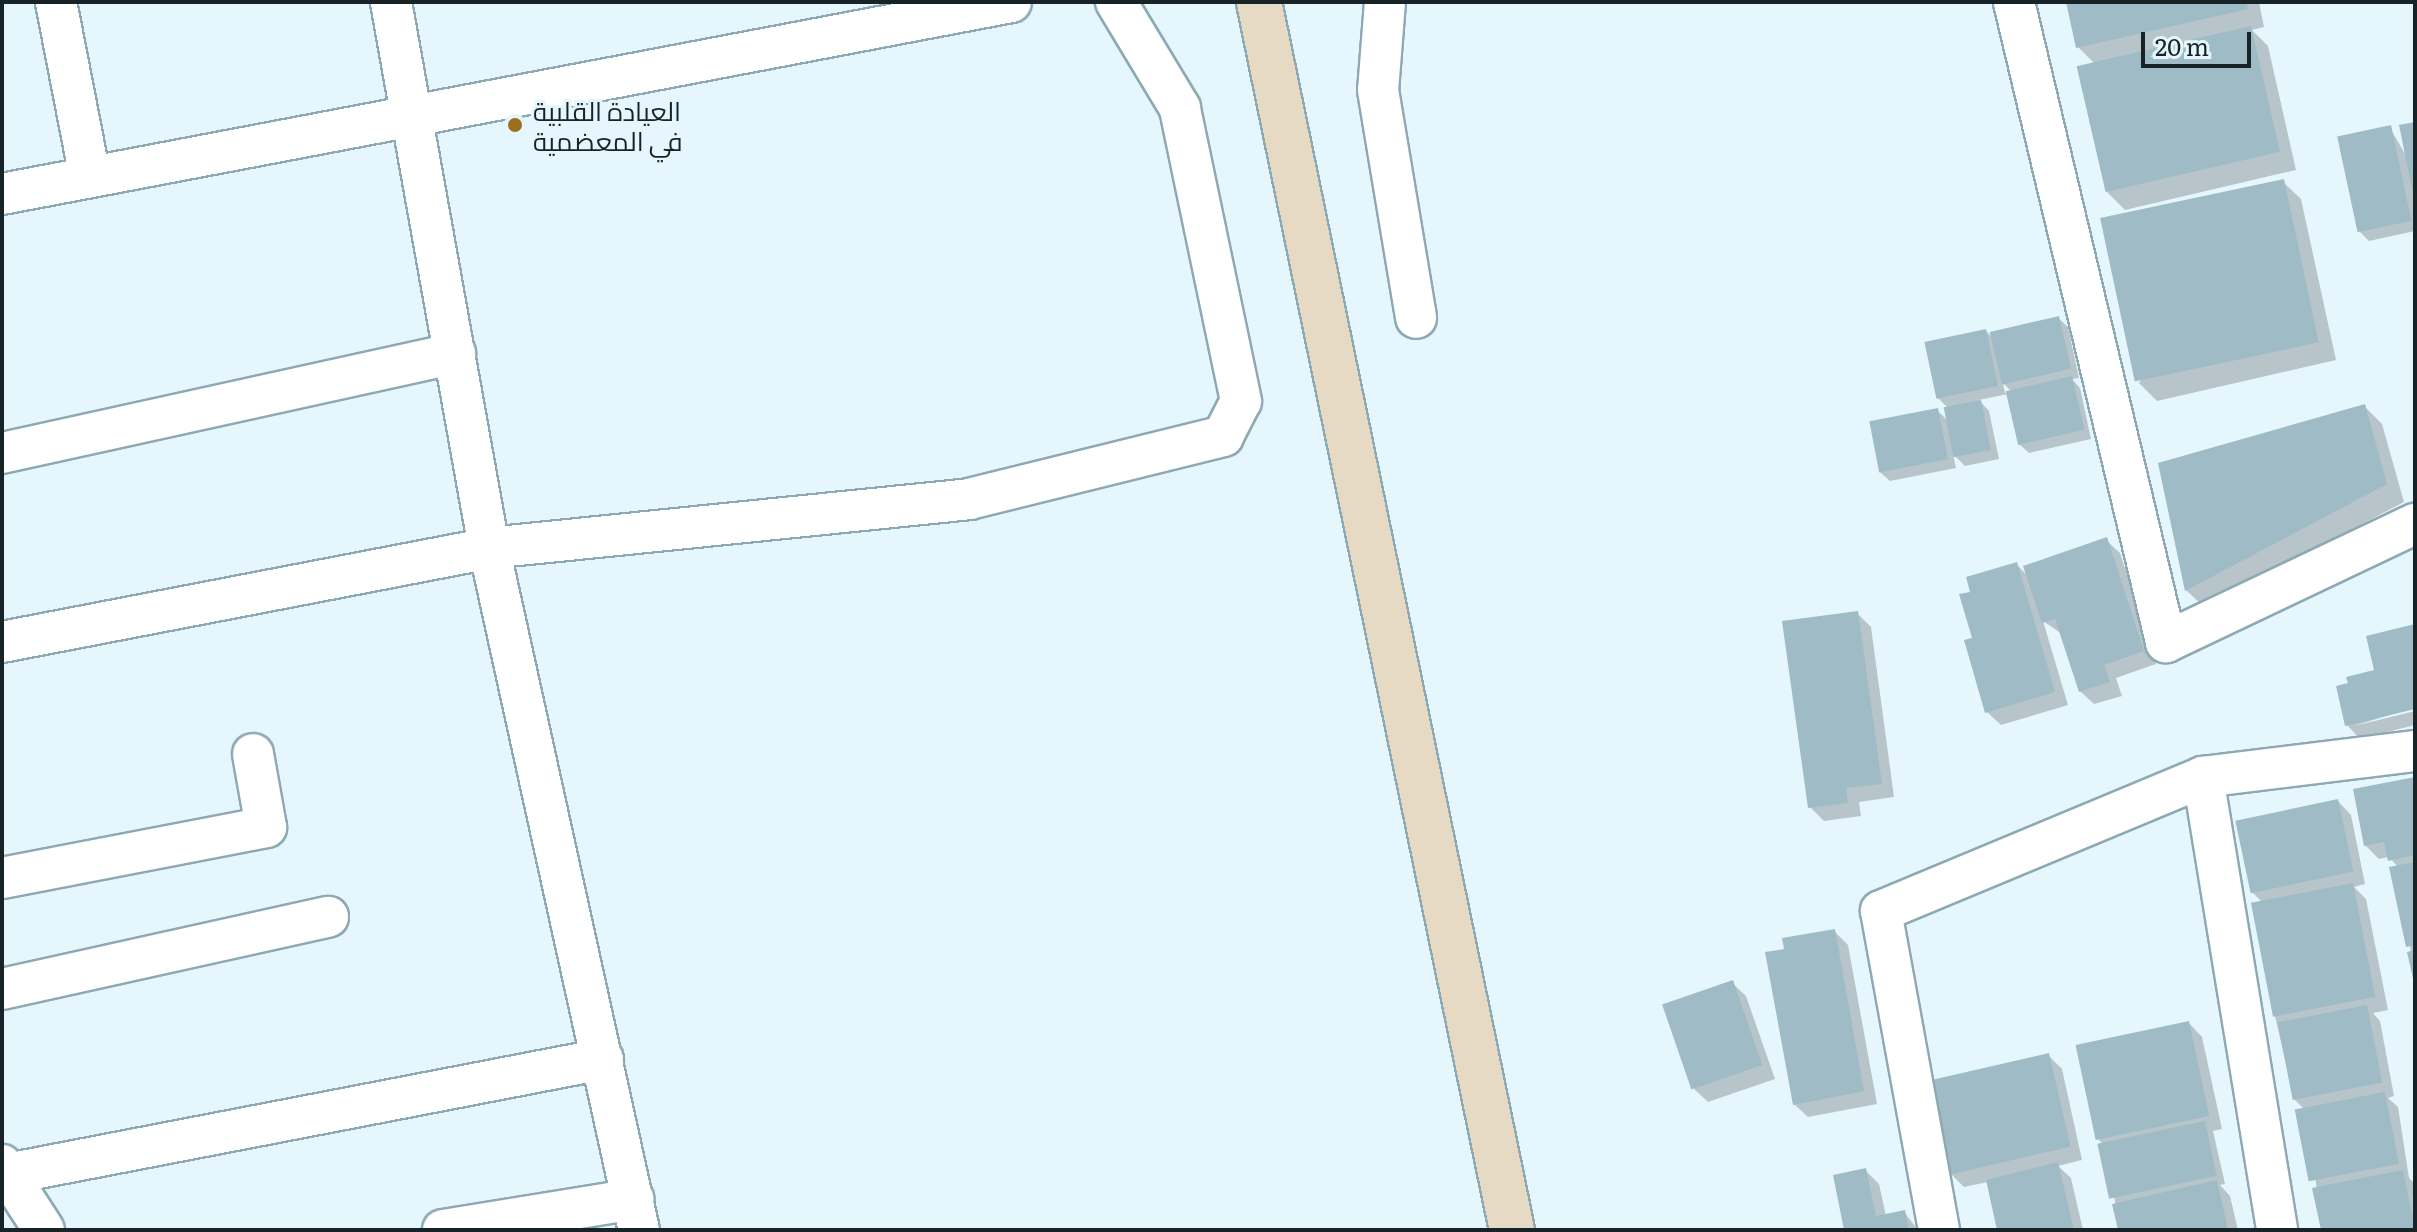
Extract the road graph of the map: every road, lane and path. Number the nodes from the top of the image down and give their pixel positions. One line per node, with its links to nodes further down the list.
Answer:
1 (56, 2): 9 (street)
2 (391, 2): 8 (street)
3 (1011, 2): 8 (street)
4 (1116, 2): 15 (street)
5 (1259, 2): 28 (main road)
6 (1385, 2): 11 (street)
7 (2014, 2): 14 (street)
8 (413, 116): 9 (street); 12 (street)
9 (90, 177): 10 (street)
10 (2, 194)
11 (1416, 318)
12 (455, 353): 13 (street); 15 (street)
13 (2, 453)
14 (2415, 524)
15 (489, 548): 16 (street); 23 (street)
16 (2, 642)
17 (2415, 751): 19 (street)
18 (253, 754): 20 (street)
19 (2203, 777): 29 (street); 30 (street)
20 (2, 878)
21 (328, 917): 22 (street)
22 (2, 989)
23 (603, 1059): 24 (street); 25 (street)
24 (4, 1172): 26 (street)
25 (637, 1214): 27 (street)
26 (44, 1230)
27 (443, 1230)
28 (1512, 1230)
29 (1939, 1230)
30 (2277, 1230)

